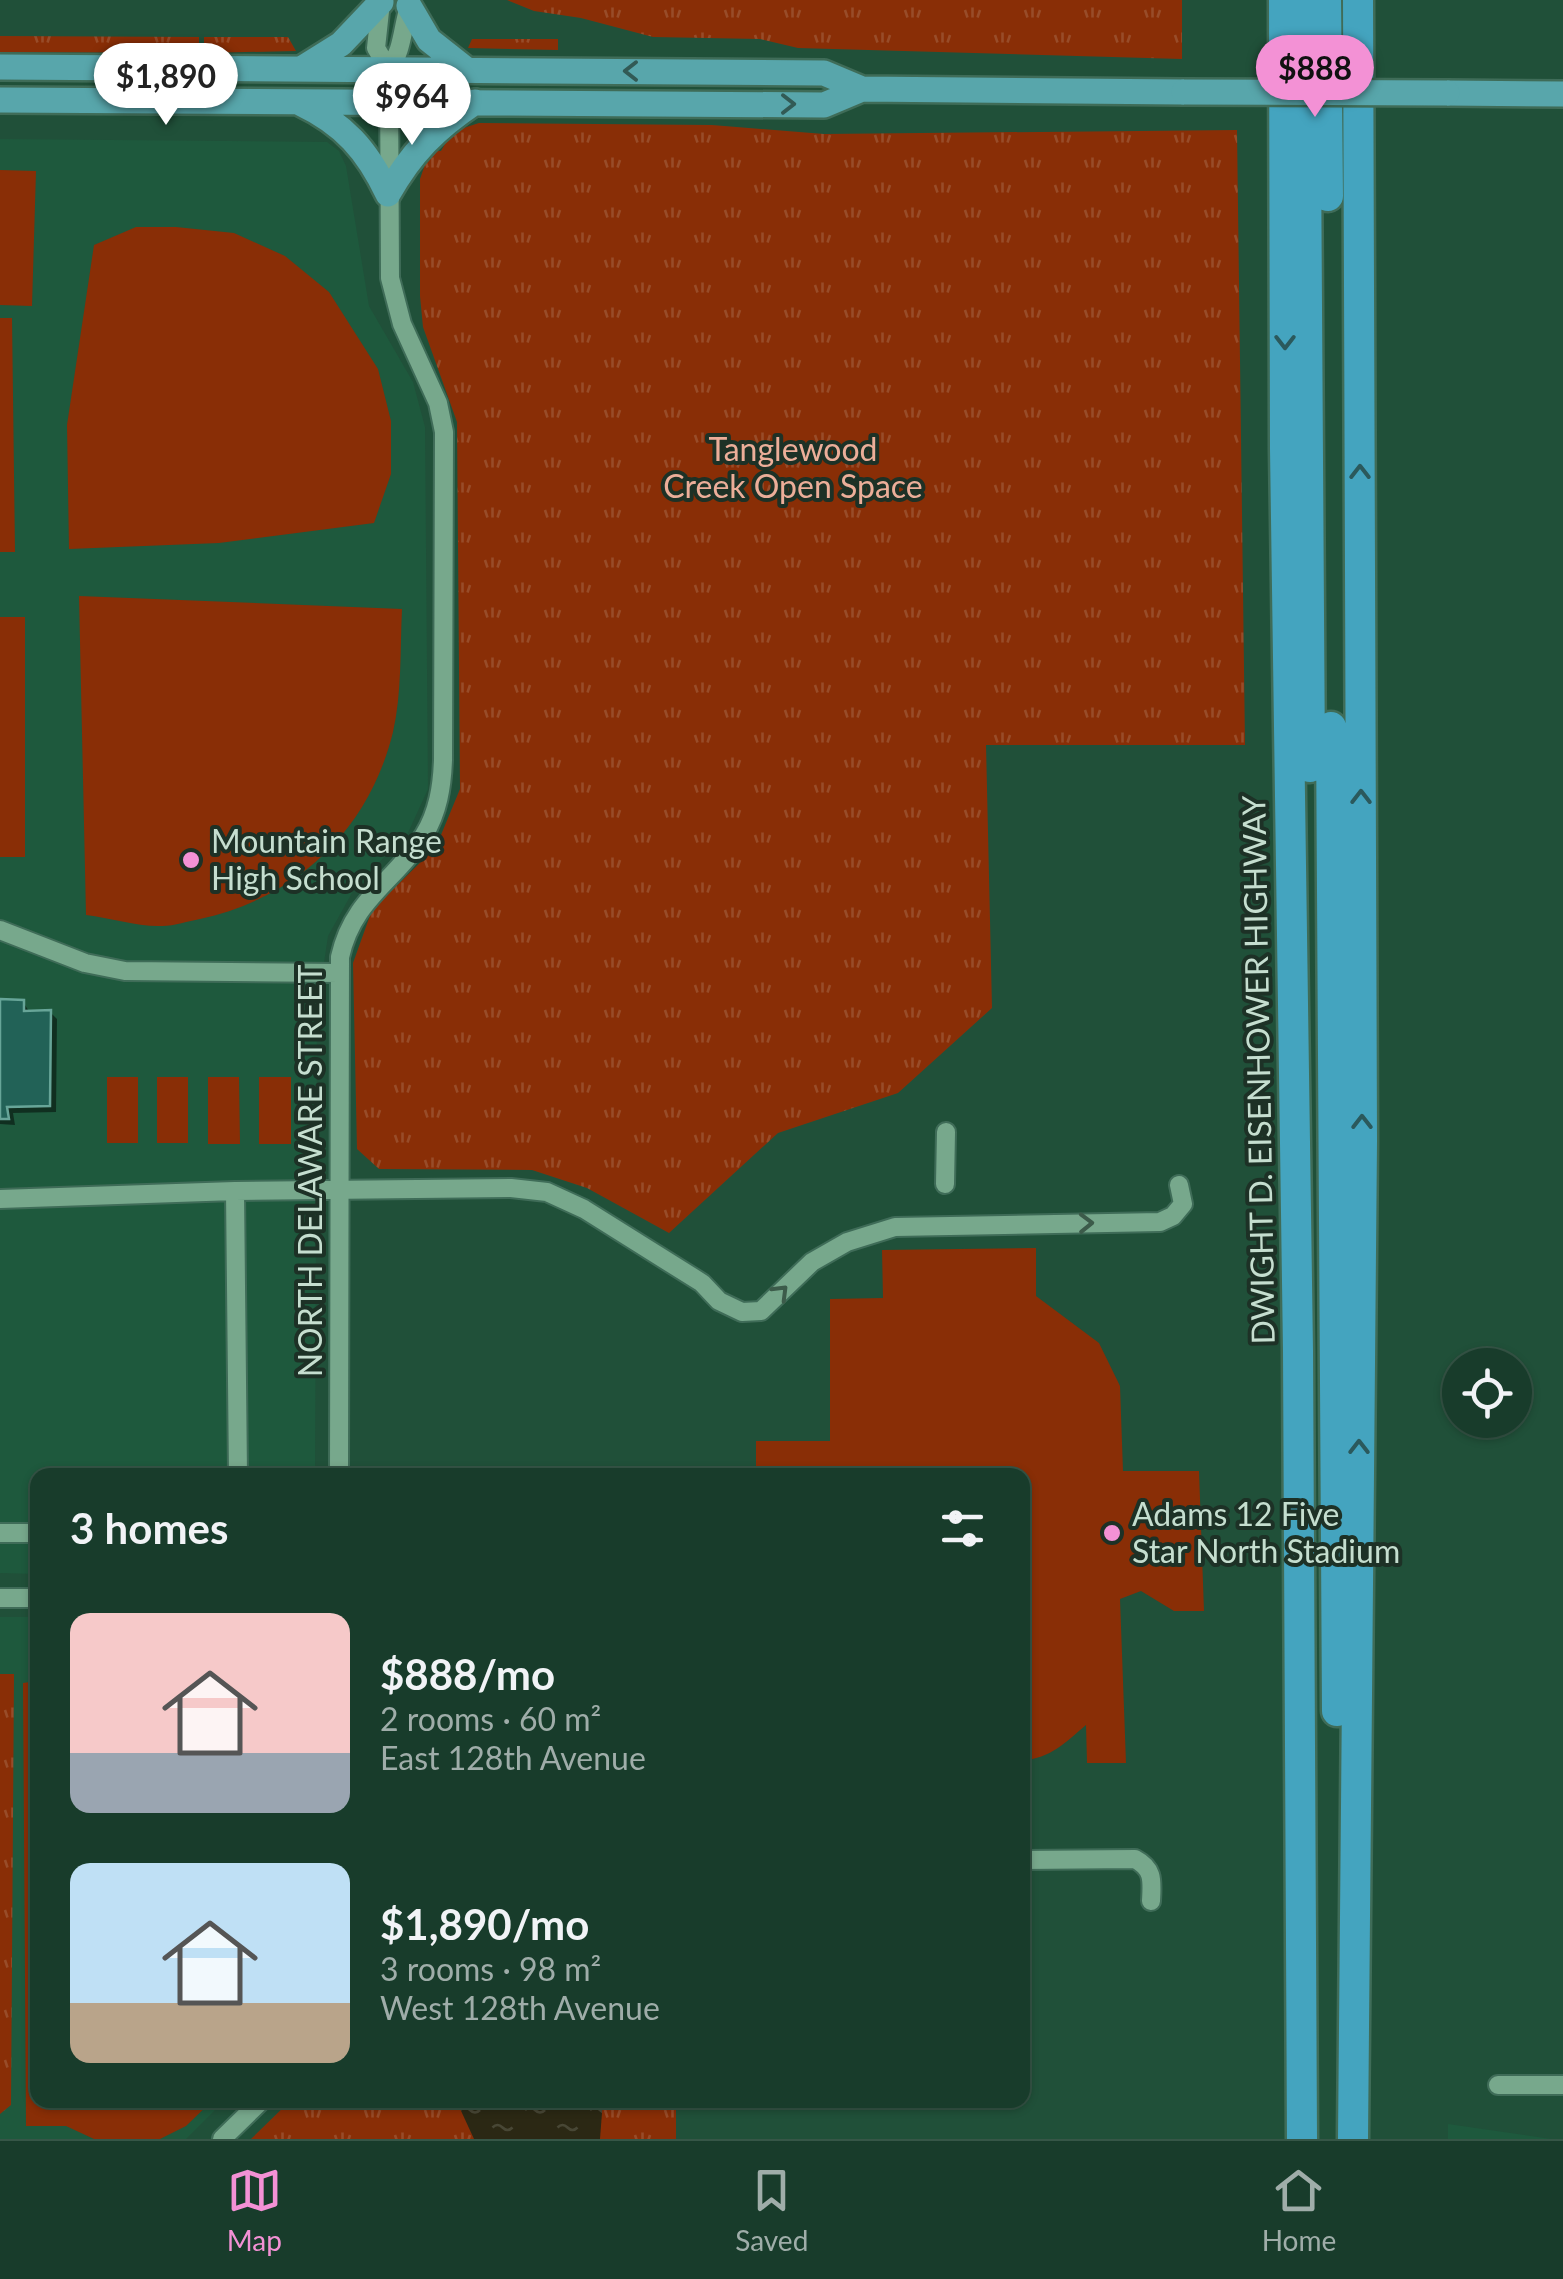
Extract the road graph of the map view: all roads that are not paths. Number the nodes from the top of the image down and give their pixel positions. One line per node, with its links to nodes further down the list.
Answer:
1 (1284, 0): 38 (highway, DWIGHT D. EISENHOWER HIGHWAY, one-way to 38)
2 (1306, 0): 39 (highway)
3 (1326, 0): 40 (highway)
4 (1358, 0): 41 (highway, one-way to 4)
5 (382, 1): 8 (main road); 9 (street, NORTH DELAWARE STREET)
6 (410, 3): 9 (street, NORTH DELAWARE STREET); 10 (main road)
7 (0, 67): 8 (main road)
8 (302, 69): 9 (main road)
9 (389, 70): 10 (main road); 15 (street, NORTH DELAWARE STREET)
10 (467, 70): 11 (main road, one-way to 10)
11 (862, 89): 12 (main road, bridge); 16 (main road, one-way to 11)
12 (1563, 94)
13 (0, 100): 14 (main road)
14 (296, 101): 15 (main road); 17 (main road)
15 (389, 102): 16 (main road); 17 (street, NORTH DELAWARE STREET)
16 (475, 102): 17 (main road)
17 (388, 194): 19 (street, NORTH DELAWARE STREET)
18 (0, 930): 19 (street)
19 (338, 973): 24 (street, NORTH DELAWARE STREET)
20 (946, 1132): 21 (street)
21 (945, 1184)
22 (1179, 1185): 24 (street, one-way to 22)
23 (236, 1190): 24 (street); 25 (street); 26 (street)
24 (339, 1191): 27 (street, NORTH DELAWARE STREET)
25 (0, 1199)
26 (238, 1468)
27 (339, 1468)
28 (0, 1533): 29 (street)
29 (30, 1533)
30 (0, 1598): 31 (street)
31 (30, 1598)
32 (1030, 1860): 33 (street)
33 (1151, 1901)
34 (1498, 2085): 35 (street)
35 (1563, 2085)
36 (254, 2108): 37 (street)
37 (222, 2139)
38 (1302, 2139)
39 (1318, 2139)
40 (1339, 2139)
41 (1353, 2139)

